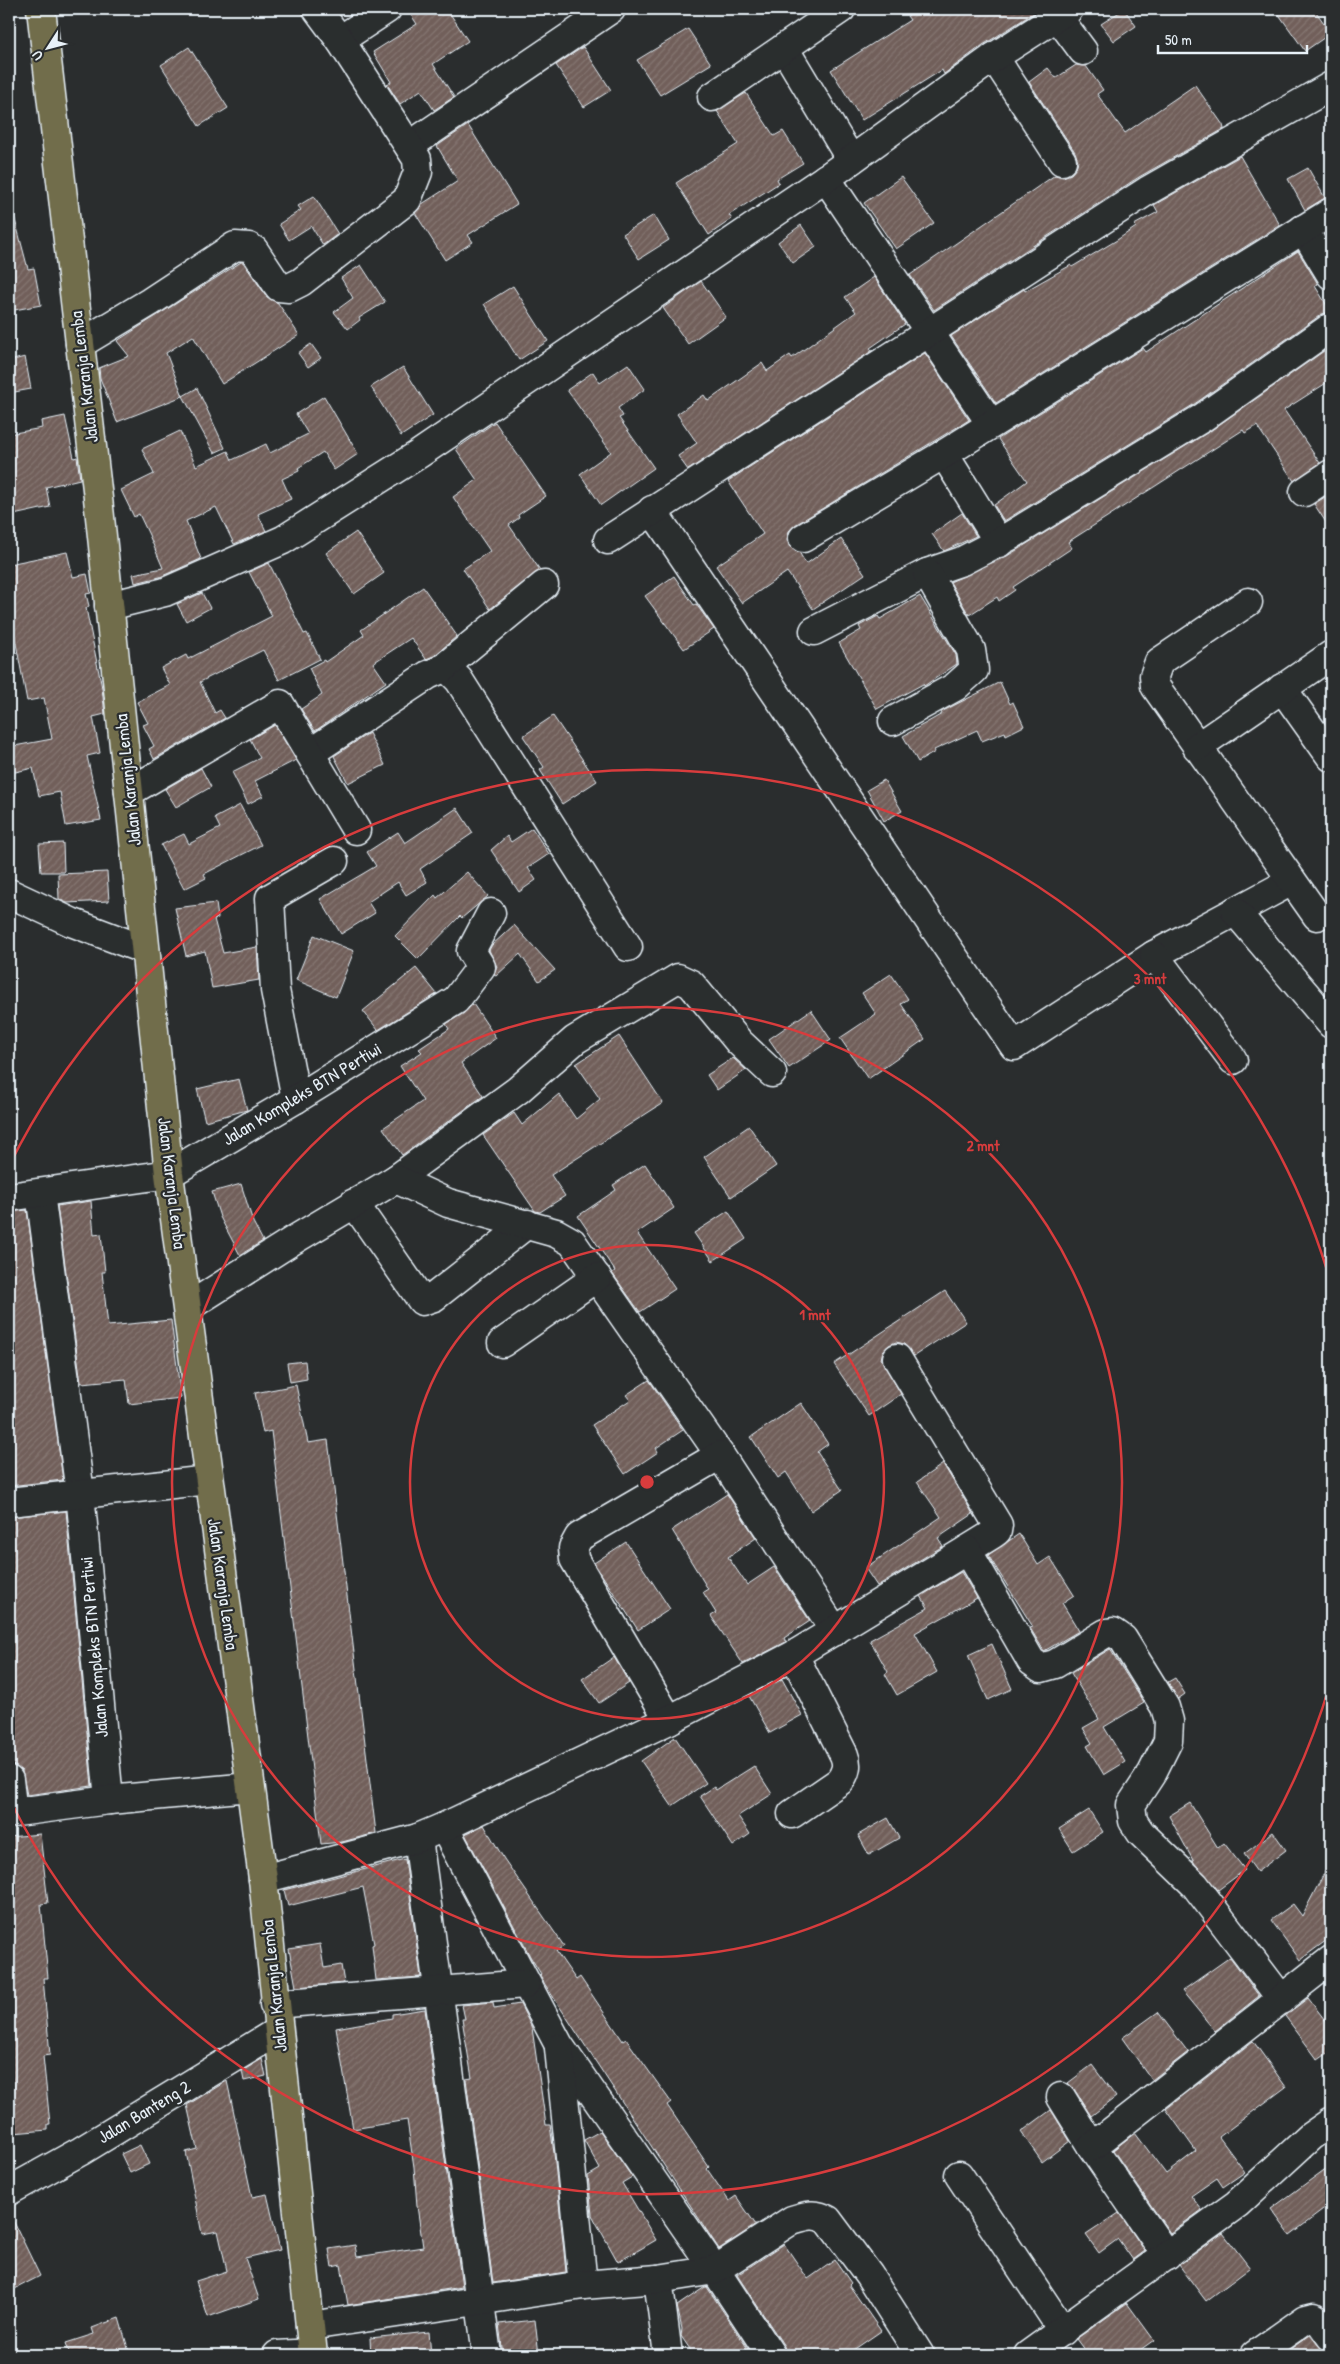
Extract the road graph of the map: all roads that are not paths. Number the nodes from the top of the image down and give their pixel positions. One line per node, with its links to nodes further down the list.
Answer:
1 (41, 9): 22 (main road, Jalan Karanja Lemba)
2 (317, 9): 7 (street)
3 (387, 9): 7 (street)
4 (610, 9): 13 (street)
5 (842, 9): 8 (street)
6 (1063, 13): 9 (street); 10 (street)
7 (340, 40): 13 (street)
8 (784, 48): 12 (street); 14 (street)
9 (1083, 51)
10 (994, 57): 14 (street); 15 (street)
11 (1331, 86): 21 (street)
12 (712, 97)
13 (410, 146): 22 (street)
14 (852, 160): 16 (street)
15 (1062, 161)
16 (826, 178): 21 (street); 34 (street)
17 (1331, 212): 18 (street)
18 (1303, 229): 19 (street); 23 (street)
19 (1331, 275)
20 (1331, 328): 30 (street)
21 (931, 331): 23 (street); 27 (street)
22 (80, 344): 34 (main road, Jalan Karanja Lemba)
23 (991, 424): 24 (street)
24 (944, 454): 28 (street); 30 (street)
25 (1331, 474): 26 (street)
26 (1304, 492)
27 (652, 510): 29 (street); 53 (street)
28 (803, 538)
29 (608, 540)
30 (999, 543): 31 (street)
31 (927, 573): 35 (street); 39 (street)
32 (544, 585): 37 (street)
33 (1248, 602): 40 (street)
34 (109, 606): 43 (main road, Jalan Karanja Lemba)
35 (814, 631)
36 (1331, 655): 38 (street)
37 (442, 669): 41 (street); 51 (street)
38 (1282, 688): 40 (street); 42 (street)
39 (893, 722)
40 (1197, 747): 46 (street)
41 (310, 753): 43 (street); 44 (street)
42 (1331, 757)
43 (129, 792): 52 (main road, Jalan Karanja Lemba)
44 (356, 830)
45 (334, 861): 57 (street)
46 (1292, 881): 49 (street); 50 (street)
47 (9, 892): 52 (street)
48 (491, 912): 57 (street, Jalan Kompleks BTN Pertiwi)
49 (1235, 912): 53 (street); 54 (street)
50 (1317, 916)
51 (628, 947)
52 (145, 950): 58 (main road, Jalan Karanja Lemba)
53 (1154, 955): 55 (street)
54 (1331, 1024)
55 (1233, 1060)
56 (772, 1073): 59 (street)
57 (296, 1099): 58 (street, Jalan Kompleks BTN Pertiwi)
58 (169, 1174): 60 (street, Jalan Kompleks BTN Pertiwi); 65 (main road, Jalan Karanja Lemba)
59 (396, 1179): 62 (street); 63 (street)
60 (40, 1194): 61 (street, Jalan Kompleks BTN Pertiwi); 70 (street, Jalan Kompleks BTN Pertiwi)
61 (9, 1197)
62 (354, 1203): 63 (street); 65 (street)
63 (527, 1224): 64 (street)
64 (597, 1276): 66 (street); 68 (street)
65 (188, 1307): 69 (main road, Jalan Karanja Lemba)
66 (502, 1343)
67 (897, 1358): 72 (street)
68 (720, 1455): 73 (street); 75 (street)
69 (209, 1480): 70 (street); 77 (main road, Jalan Karanja Lemba)
70 (80, 1493): 71 (street); 78 (street, Jalan Kompleks BTN Pertiwi)
71 (9, 1502)
72 (967, 1550): 73 (street); 87 (street)
73 (835, 1631): 74 (street)
74 (794, 1655): 75 (street); 80 (street)
75 (669, 1720): 81 (street)
76 (9, 1780): 79 (street)
77 (250, 1787): 78 (street); 83 (main road, Jalan Karanja Lemba)
78 (108, 1800): 79 (street)
79 (11, 1813)
80 (792, 1814)
81 (444, 1827): 82 (street); 85 (street)
82 (418, 1838): 83 (street); 86 (street)
83 (263, 1879): 88 (main road, Jalan Karanja Lemba)
84 (1331, 1960): 87 (street)
85 (525, 1984): 86 (street); 90 (street)
86 (438, 1991): 88 (street); 100 (street)
87 (1282, 2000): 93 (street)
88 (274, 2004): 89 (main road, Jalan Karanja Lemba)
89 (278, 2031): 95 (street, Jalan Banteng 2); 101 (main road, Jalan Karanja Lemba)
90 (559, 2045): 97 (street); 99 (street)
91 (1061, 2097): 93 (street)
92 (1331, 2122): 96 (street)
93 (1092, 2147): 96 (street)
94 (959, 2175): 102 (street)
95 (9, 2191)
96 (1167, 2256): 102 (street)
97 (715, 2270): 98 (street); 108 (street); 109 (street)
98 (658, 2279): 99 (street); 107 (street)
99 (584, 2285): 100 (street)
100 (479, 2302): 101 (street); 106 (street)
101 (310, 2326): 104 (main road, Jalan Karanja Lemba)
102 (1063, 2331): 110 (street)
103 (1331, 2337): 111 (street)
104 (313, 2354): 105 (street)
105 (277, 2355)
106 (486, 2355)
107 (668, 2355)
108 (771, 2355)
109 (920, 2355)
110 (1028, 2355)
111 (1255, 2355)

